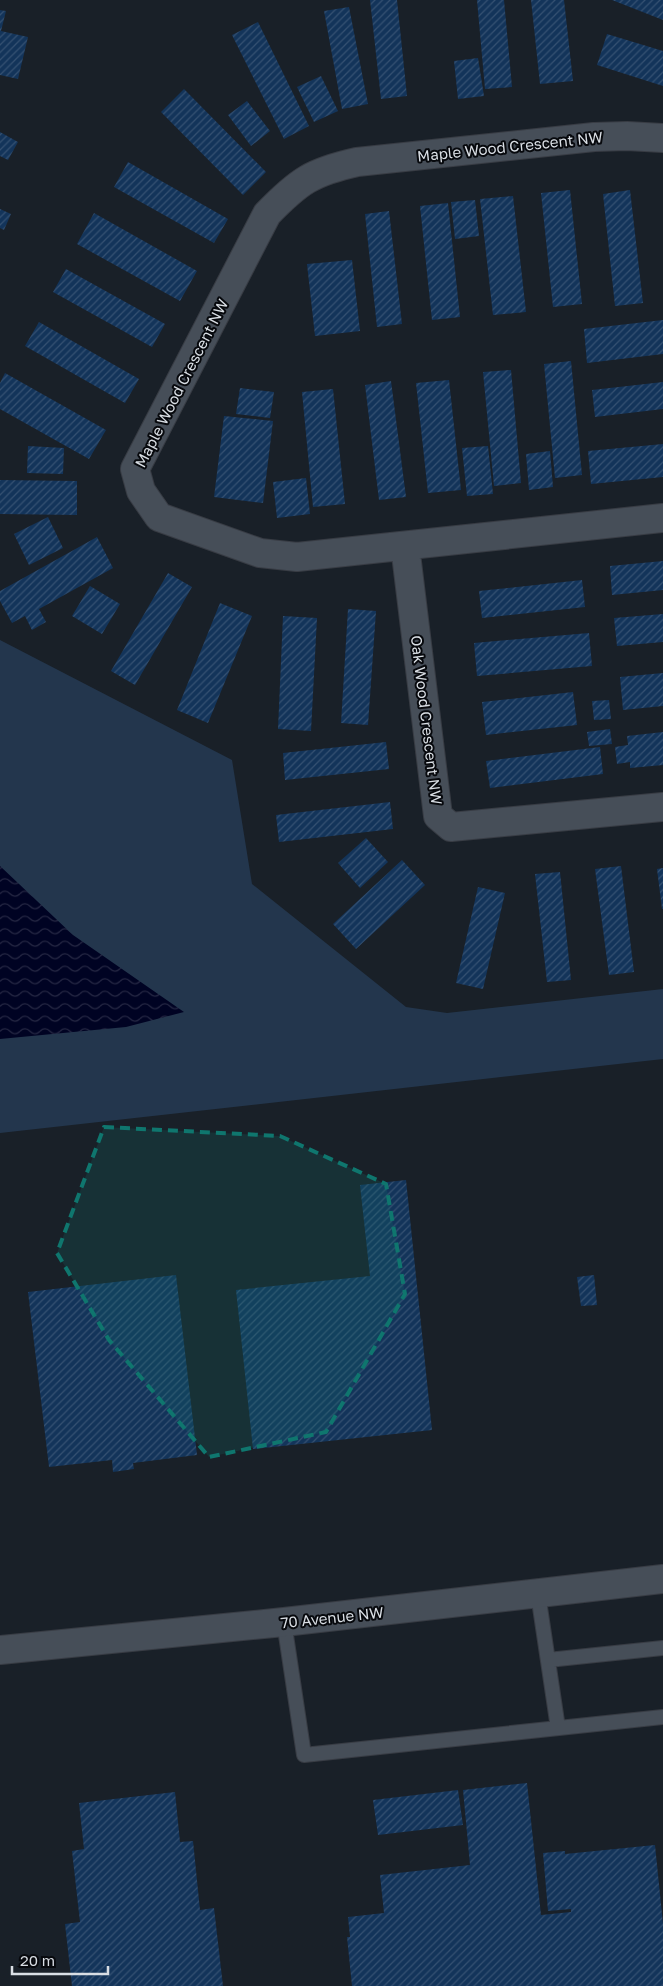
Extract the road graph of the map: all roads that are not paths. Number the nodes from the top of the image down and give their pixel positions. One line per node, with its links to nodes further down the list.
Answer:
1 (663, 138): 3 (street, Maple Wood Crescent NW)
2 (663, 518): 3 (street, Maple Wood Crescent NW)
3 (405, 546): 4 (street, Oak Wood Crescent NW)
4 (663, 806)
5 (663, 1579): 6 (street, 70 Avenue NW)
6 (538, 1594): 7 (street, 70 Avenue NW); 10 (lane)
7 (284, 1622): 9 (street, 70 Avenue NW); 12 (lane)
8 (663, 1648): 10 (lane)
9 (0, 1650)
10 (548, 1660): 12 (lane)
11 (663, 1717): 12 (lane)
12 (558, 1728)

